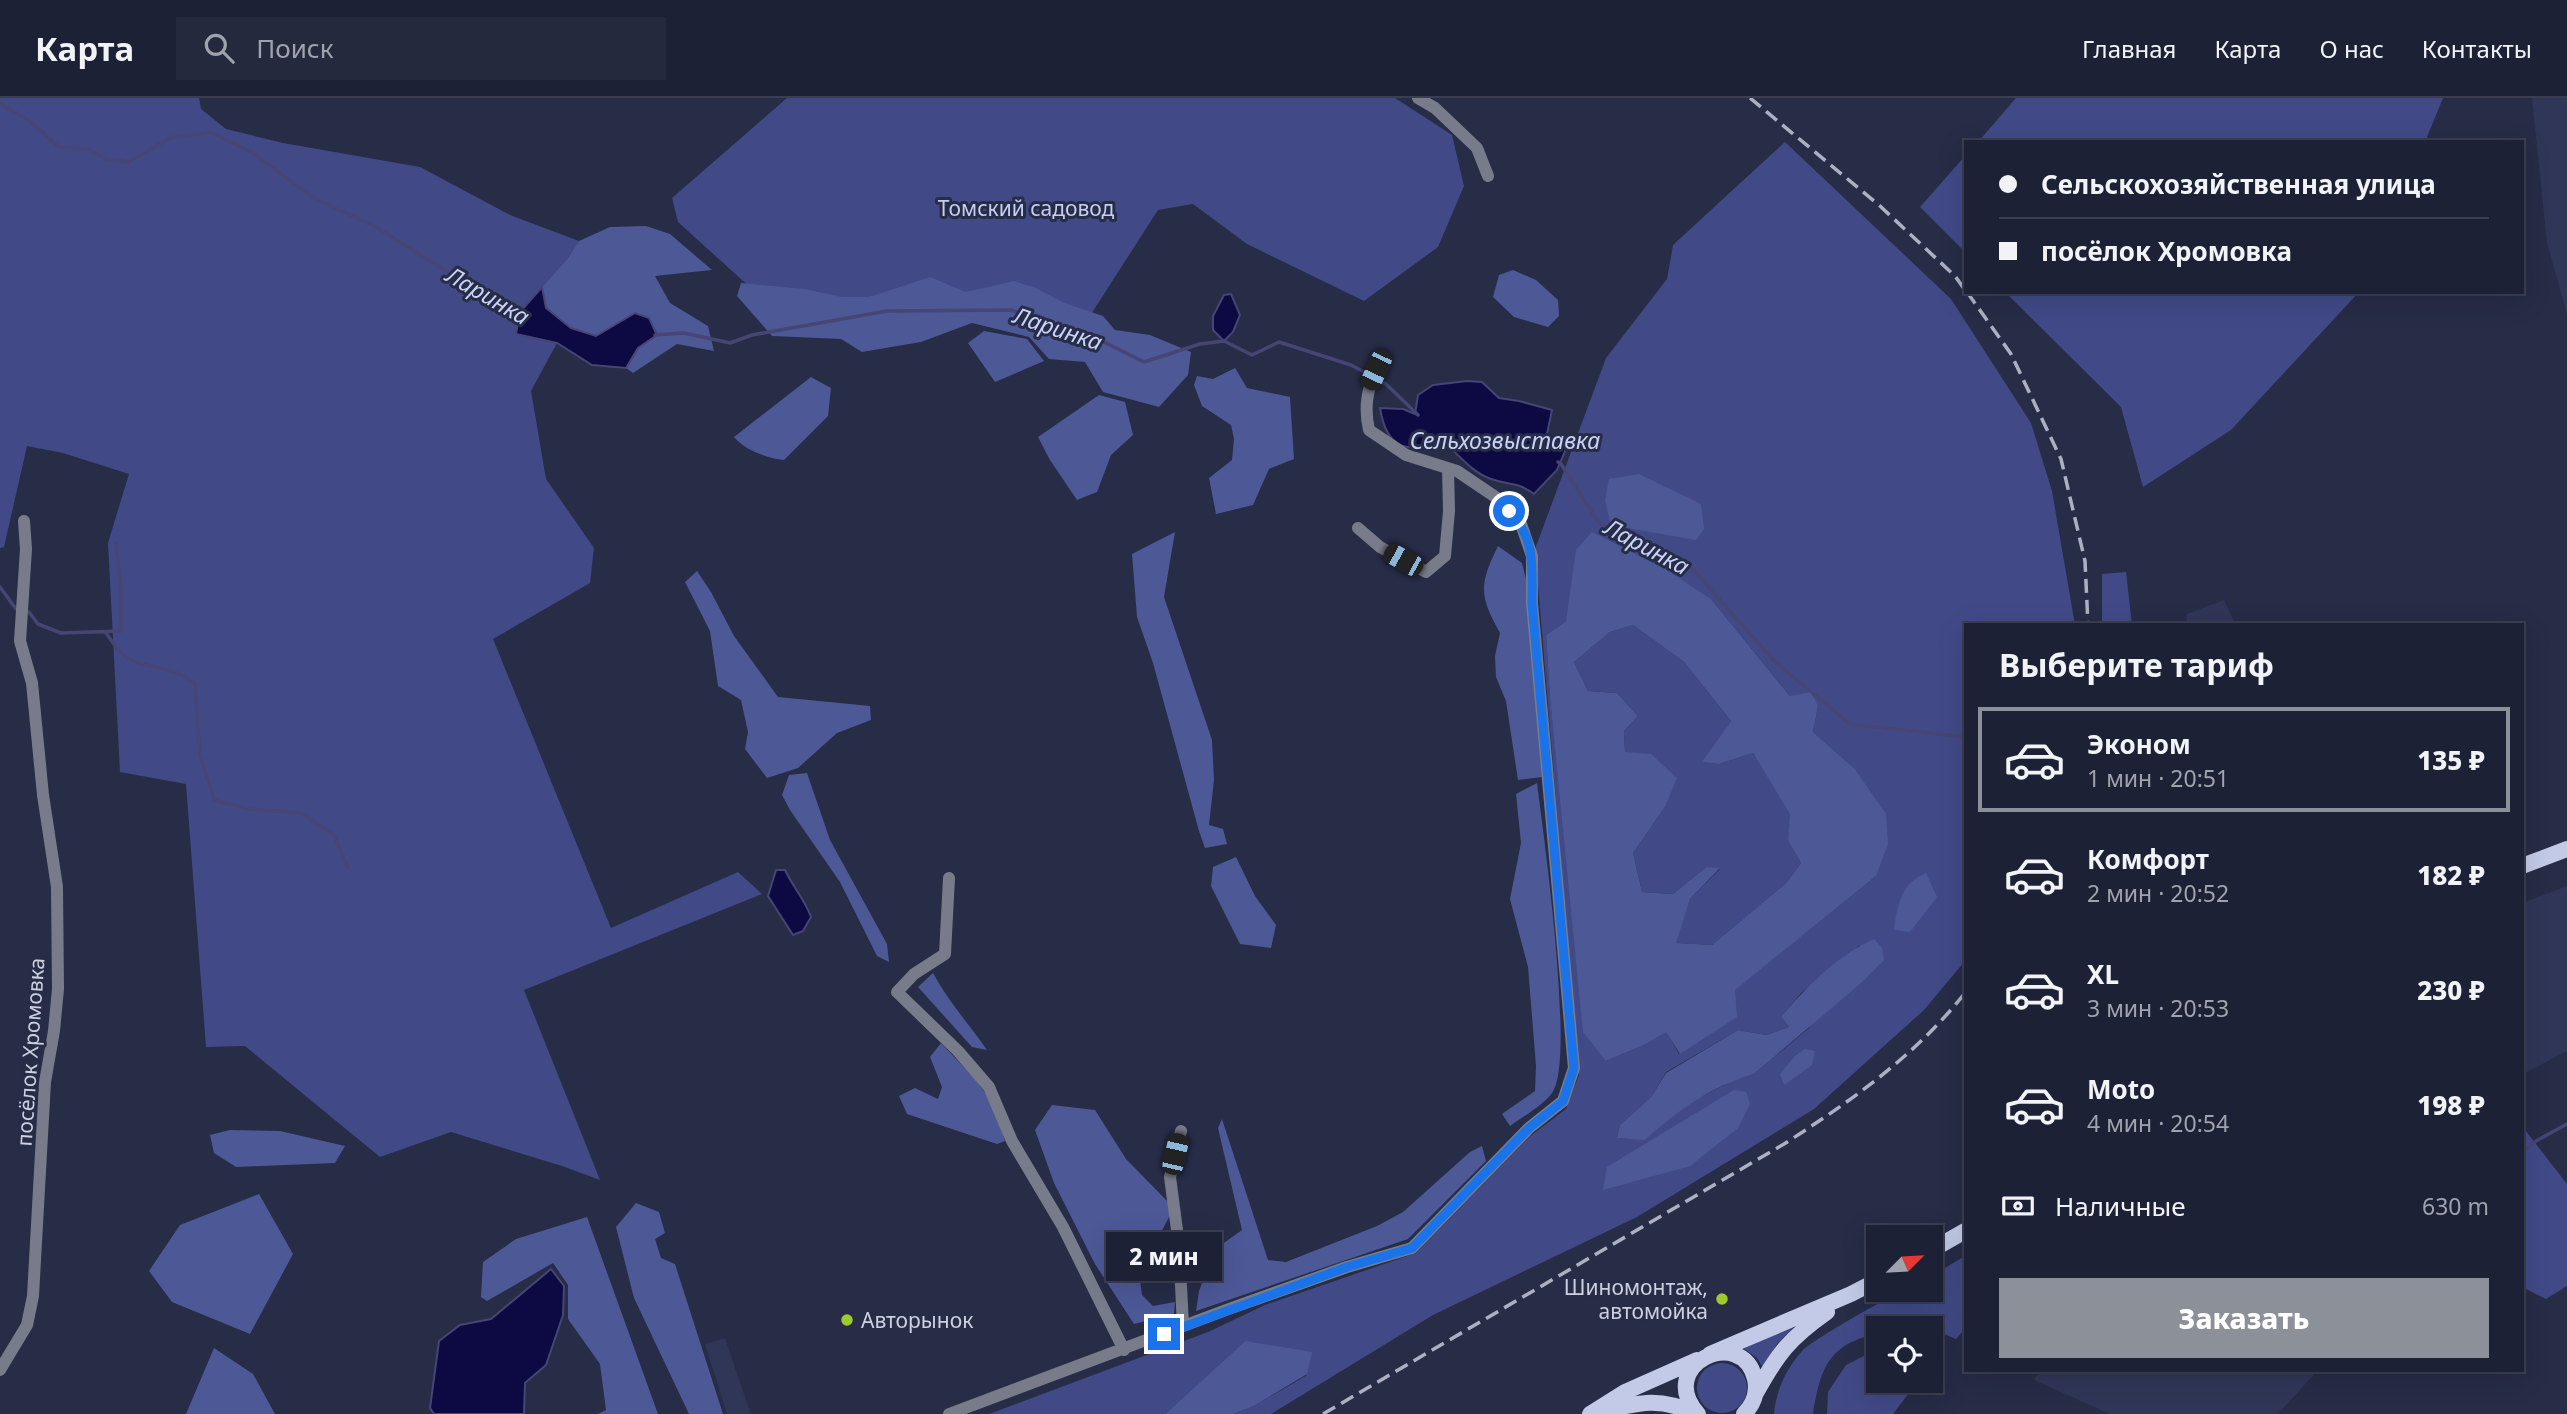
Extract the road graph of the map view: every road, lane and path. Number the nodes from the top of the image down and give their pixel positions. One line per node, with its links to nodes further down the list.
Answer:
1 (1418, 98): 2 (street)
2 (1488, 176)
3 (1376, 370): 4 (street)
4 (1448, 468): 6 (street); 15 (street)
5 (24, 521): 18 (street, посёлок Хромовка)
6 (1359, 528)
7 (2567, 849): 8 (main road)
8 (2524, 865)
9 (949, 878): 16 (street)
10 (1181, 1131): 15 (street)
11 (1964, 1232): 12 (main road)
12 (1943, 1244)
13 (1866, 1286): 14 (main road)
14 (1851, 1294): 17 (main road); 19 (main road)
15 (1184, 1326): 16 (street)
16 (1124, 1350): 20 (street)
17 (1706, 1356): 19 (main road); 21 (main road); 22 (main road)
18 (0, 1370)
19 (1751, 1406)
20 (949, 1414)
21 (1591, 1414): 22 (main road)
22 (1697, 1414)

